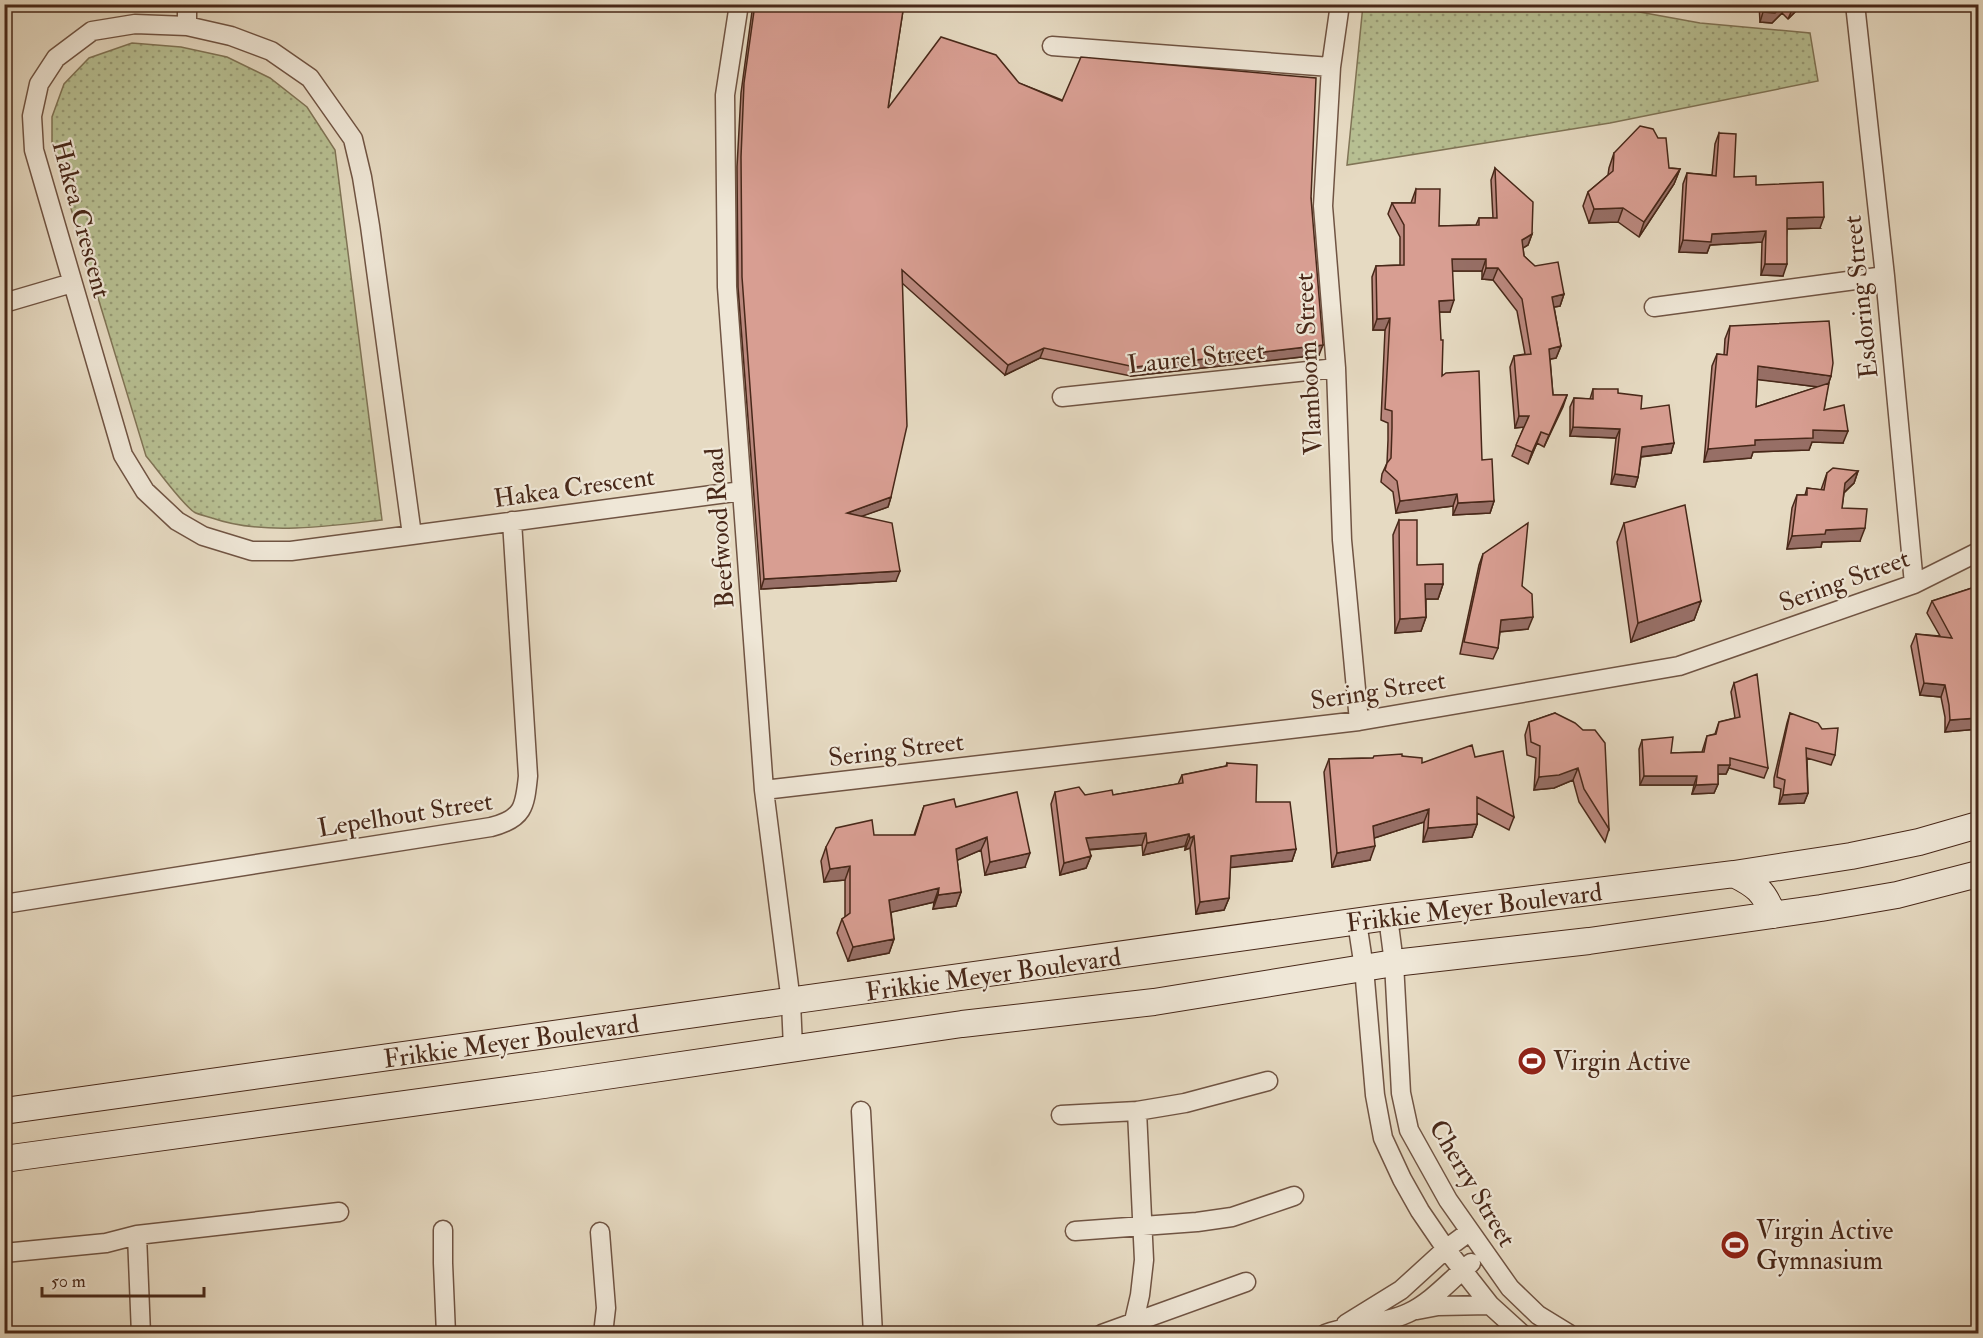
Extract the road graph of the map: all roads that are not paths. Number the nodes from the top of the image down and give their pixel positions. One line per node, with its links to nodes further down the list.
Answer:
1 (187, 4): 5 (street)
2 (739, 4): 14 (street, Beefwood Road)
3 (1340, 4): 7 (street, Vlamboom Street)
4 (1855, 4): 8 (street, Esdoring Street)
5 (187, 26): 9 (street, Hakea Crescent); 16 (street, Hakea Crescent)
6 (1052, 46): 7 (street)
7 (1331, 67): 12 (street, Vlamboom Street)
8 (1885, 276): 11 (street); 18 (street, Esdoring Street)
9 (72, 283): 10 (street); 16 (street, Hakea Crescent)
10 (4, 303)
11 (1654, 307)
12 (1336, 368): 13 (street, Laurel Street); 19 (street, Vlamboom Street)
13 (1062, 397)
14 (742, 491): 15 (street, Hakea Crescent); 20 (street, Beefwood Road)
15 (512, 521): 16 (street, Hakea Crescent); 24 (street, Lepelhout Street)
16 (412, 535)
17 (1978, 552): 18 (street, Sering Street)
18 (1914, 584): 19 (street, Sering Street)
19 (1359, 721): 20 (street, Sering Street)
20 (764, 790): 30 (street, Beefwood Road)
21 (1978, 825): 22 (street, Frikkie Meyer Boulevard)
22 (1734, 874): 25 (street); 26 (street, Frikkie Meyer Boulevard)
23 (1978, 874): 25 (street, Frikkie Meyer Boulevard)
24 (4, 904)
25 (1773, 915): 28 (street, Frikkie Meyer Boulevard)
26 (1388, 918): 27 (street, Frikkie Meyer Boulevard); 28 (street, Cherry Street)
27 (1357, 922): 29 (street, Cherry Street); 30 (street, Frikkie Meyer Boulevard)
28 (1394, 963): 29 (street, Frikkie Meyer Boulevard); 44 (street, Cherry Street)
29 (1364, 968): 31 (street, Frikkie Meyer Boulevard); 46 (street, Cherry Street)
30 (791, 1002): 31 (street, Beefwood Road); 33 (street, Frikkie Meyer Boulevard)
31 (793, 1048): 37 (street, Frikkie Meyer Boulevard)
32 (1268, 1081): 35 (street)
33 (4, 1111)
34 (861, 1111): 58 (street)
35 (1137, 1111): 36 (street); 40 (street)
36 (1061, 1115)
37 (4, 1159)
38 (1294, 1196): 40 (street)
39 (339, 1212): 45 (street)
40 (1143, 1226): 42 (street); 53 (street)
41 (443, 1230): 56 (street)
42 (1075, 1231)
43 (600, 1232): 57 (street)
44 (1469, 1232): 46 (street); 48 (street, Cherry Street)
45 (137, 1235): 47 (street); 55 (street)
46 (1446, 1249): 49 (street, Cherry Street); 54 (street)
47 (4, 1253)
48 (1484, 1253): 49 (street); 61 (street, Cherry Street)
49 (1463, 1270): 51 (street, Cherry Street); 52 (street)
50 (1246, 1282): 53 (street)
51 (1490, 1305): 52 (street); 60 (street, Cherry Street)
52 (1409, 1313): 54 (street)
53 (1132, 1328): 59 (street)
54 (1331, 1331)
55 (141, 1334)
56 (446, 1334)
57 (603, 1334)
58 (873, 1334)
59 (1102, 1334)
60 (1522, 1334)
61 (1569, 1334)

